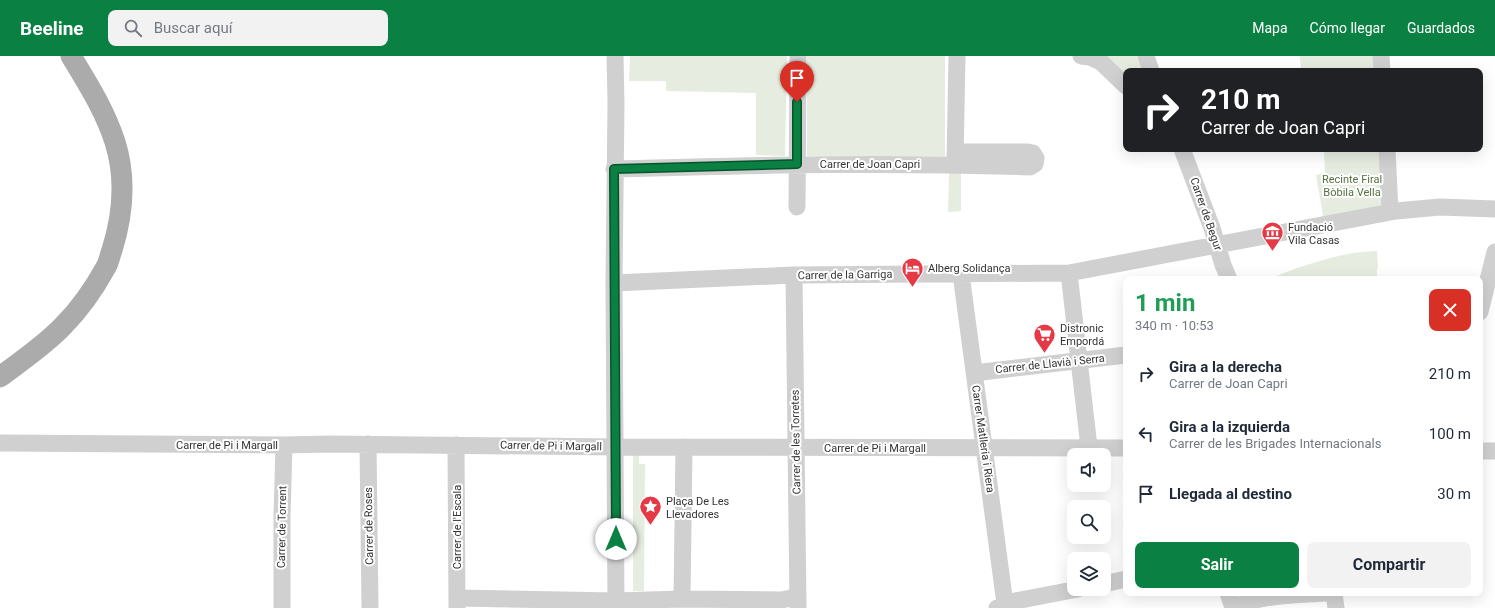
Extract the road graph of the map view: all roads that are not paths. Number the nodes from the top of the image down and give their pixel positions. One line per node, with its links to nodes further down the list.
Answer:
1 (66, 56): 28 (main road)
2 (71, 56): 30 (main road)
3 (615, 56): 14 (street)
4 (798, 56): 13 (street)
5 (957, 56): 13 (street, Carrer de Joan Capri)
6 (1081, 56): 8 (street)
7 (1381, 56): 9 (street)
8 (1099, 59): 10 (street)
9 (1382, 68)
10 (1123, 83)
11 (1183, 152): 18 (street, Carrer de Begur)
12 (1387, 152): 17 (street)
13 (797, 164): 14 (street, Carrer de Joan Capri); 15 (street)
14 (614, 169): 24 (street)
15 (797, 207)
16 (1495, 209): 17 (street)
17 (1390, 212): 18 (street)
18 (1218, 245): 20 (street, Carrer de la Garriga); 23 (street, Carrer de Begur)
19 (1495, 252): 25 (street)
20 (1069, 273): 21 (street, Carrer de la Garriga); 27 (street)
21 (960, 274): 22 (street, Carrer de la Garriga); 29 (street, Carrer Matlleria i Riera)
22 (794, 275): 24 (street, Carrer de la Garriga); 38 (street, Carrer de les Torretes)
23 (1228, 276)
24 (614, 283): 35 (street)
25 (1483, 300)
26 (1123, 355): 27 (street, Carrer de Llavià i Serra)
27 (1079, 360): 29 (street, Carrer de Llavià i Serra); 37 (street)
28 (0, 370)
29 (974, 373): 39 (street, Carrer Matlleria i Riera)
30 (0, 378)
31 (0, 443): 33 (street, Carrer de Pi i Margall)
32 (368, 444): 33 (street, Carrer de Pi i Margall); 34 (street, Carrer de Pi i Margall); 53 (street, Carrer de Roses)
33 (284, 445): 52 (street, Carrer de Torrent)
34 (456, 445): 35 (street, Carrer de Pi i Margall); 49 (street, Carrer de l'Escala)
35 (616, 447): 36 (street, Carrer de Pi i Margall); 50 (street)
36 (684, 447): 38 (street, Carrer de Pi i Margall); 47 (street)
37 (1089, 447): 39 (street, Carrer de Pi i Margall); 40 (street, Carrer de Pi i Margall)
38 (796, 448): 39 (street, Carrer de Pi i Margall); 48 (street, Carrer de les Torretes)
39 (984, 448): 51 (street, Carrer Matlleria i Riera)
40 (1123, 448)
41 (1123, 580): 42 (street)
42 (1111, 582)
43 (1067, 591): 51 (street)
44 (1229, 596): 54 (street)
45 (1294, 596): 54 (street)
46 (1334, 596): 55 (street)
47 (682, 599): 48 (street); 50 (street)
48 (798, 601)
49 (457, 603): 50 (street)
50 (616, 604)
51 (1001, 606)
52 (282, 608)
53 (370, 608)
54 (1235, 608)
55 (1336, 608)

